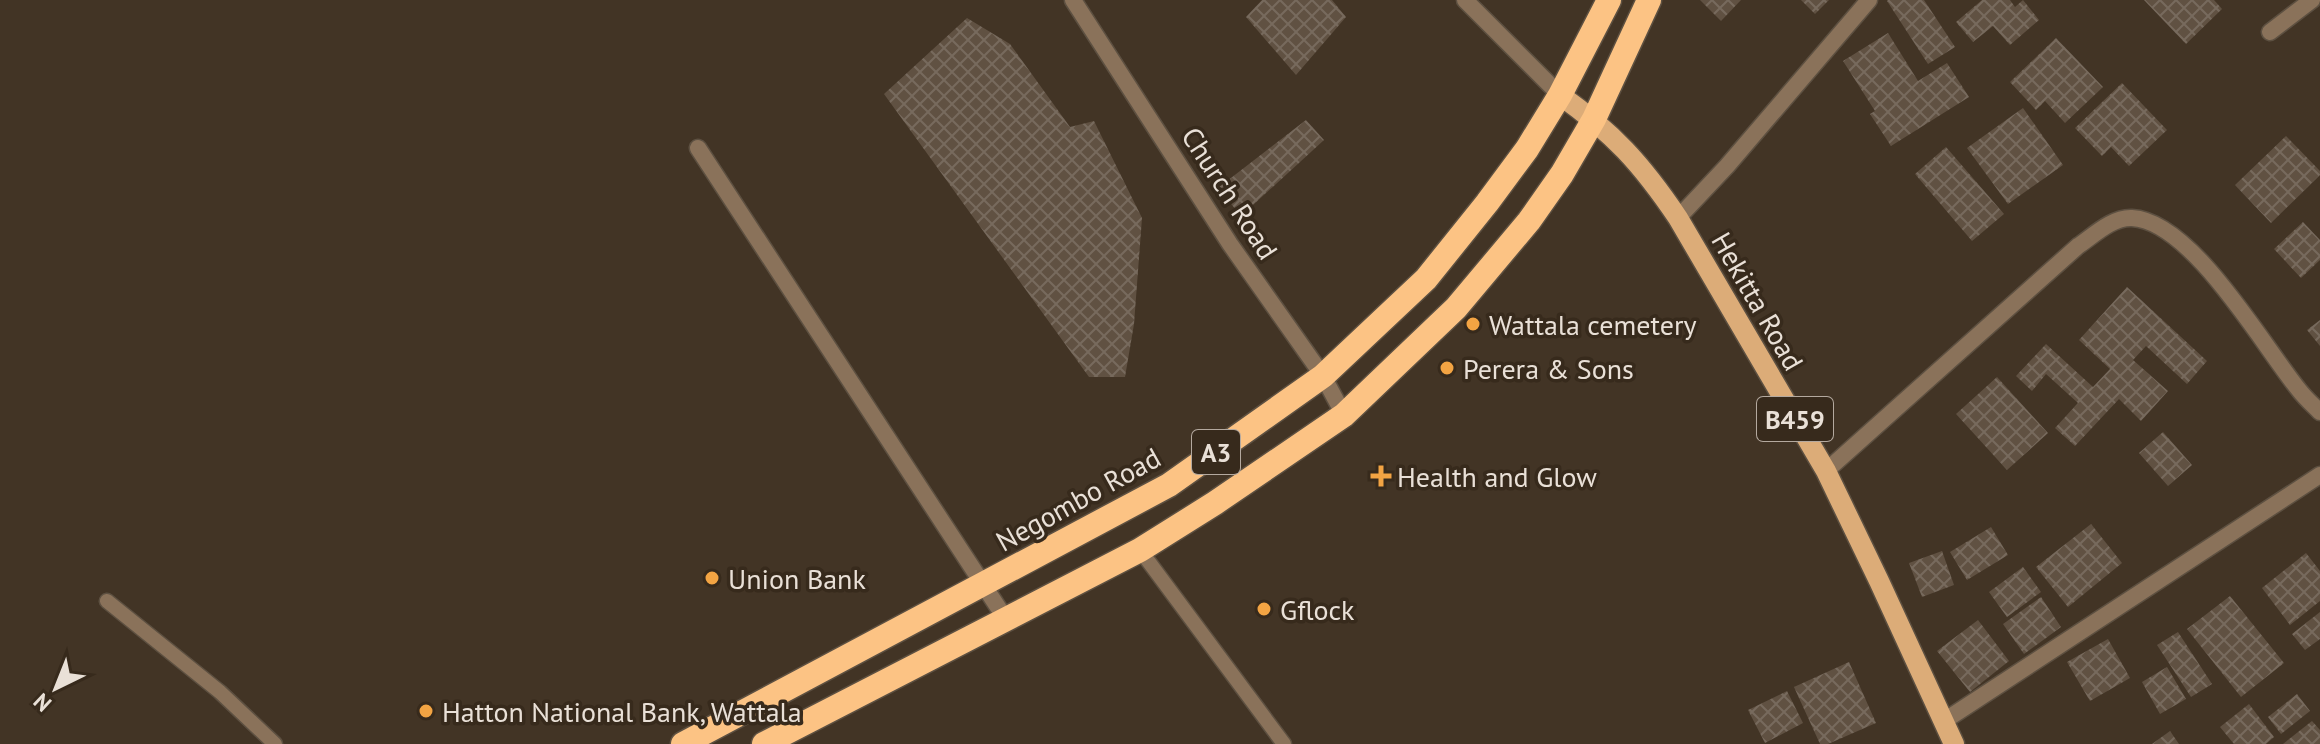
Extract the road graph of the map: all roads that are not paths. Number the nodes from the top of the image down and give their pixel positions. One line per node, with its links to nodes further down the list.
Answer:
1 (1073, 0): 12 (street, Church Road)
2 (1465, 0): 8 (street)
3 (1609, 0): 8 (highway, Negombo Road / A3)
4 (1649, 0): 9 (highway, A3)
5 (1869, 0): 11 (street)
6 (2312, 0): 7 (street)
7 (2270, 32)
8 (1560, 95): 9 (main road, Hekitta Road); 12 (highway, Negombo Road / A3)
9 (1594, 119): 11 (main road, Hekitta Road / B459); 14 (highway, A3)
10 (698, 148): 18 (street)
11 (1678, 218): 15 (main road, Hekitta Road / B459)
12 (1323, 376): 14 (street, Church Road); 18 (highway, Negombo Road / A3)
13 (2320, 412): 15 (street)
14 (1344, 415): 17 (highway, A3)
15 (1826, 471): 21 (main road, Hekitta Road / B459)
16 (2320, 475): 21 (street)
17 (1140, 550): 20 (highway, A3); 25 (lane)
18 (984, 584): 20 (street); 23 (highway, Negombo Road / A3)
19 (107, 601): 22 (lane)
20 (1007, 621): 24 (highway, A3)
21 (1944, 721): 26 (main road, Hekitta Road / B459)
22 (275, 744)
23 (683, 744)
24 (764, 744)
25 (1284, 744)
26 (1954, 744)

